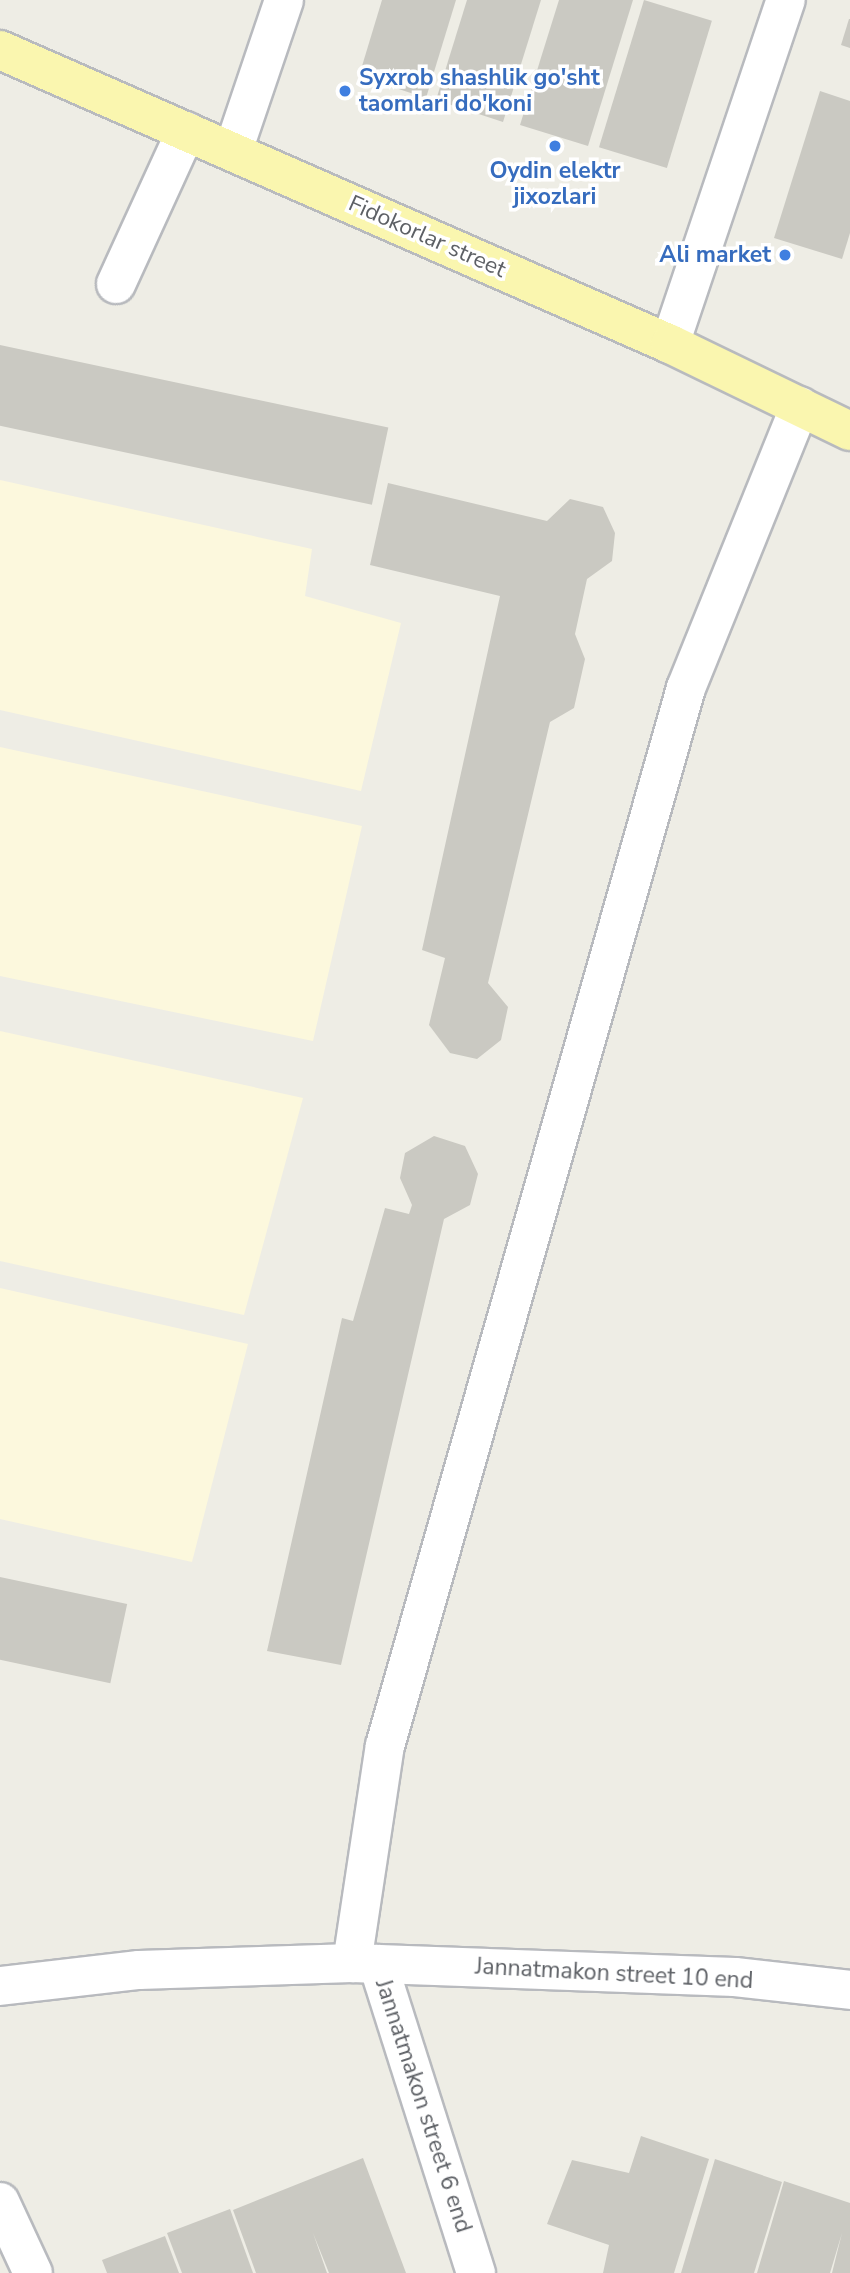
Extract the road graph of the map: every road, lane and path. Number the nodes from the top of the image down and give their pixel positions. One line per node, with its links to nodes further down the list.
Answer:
1 (284, 0): 5 (street)
2 (786, 0): 7 (street)
3 (0, 50): 4 (main road, Fidokorlar street)
4 (186, 131): 5 (main road, Fidokorlar street); 6 (street)
5 (233, 151): 7 (main road, Fidokorlar street)
6 (116, 284)
7 (670, 344): 8 (main road, Fidokorlar street)
8 (800, 406): 9 (main road, Fidokorlar street); 10 (street)
9 (850, 431)
10 (365, 1963): 11 (street, Jannatmakon street 10 end); 12 (street, Jannatmakon street 10 end); 15 (street, Jannatmakon street 6 end)
11 (0, 1986)
12 (850, 1990)
13 (0, 2202): 14 (street)
14 (33, 2273)
15 (476, 2273)

